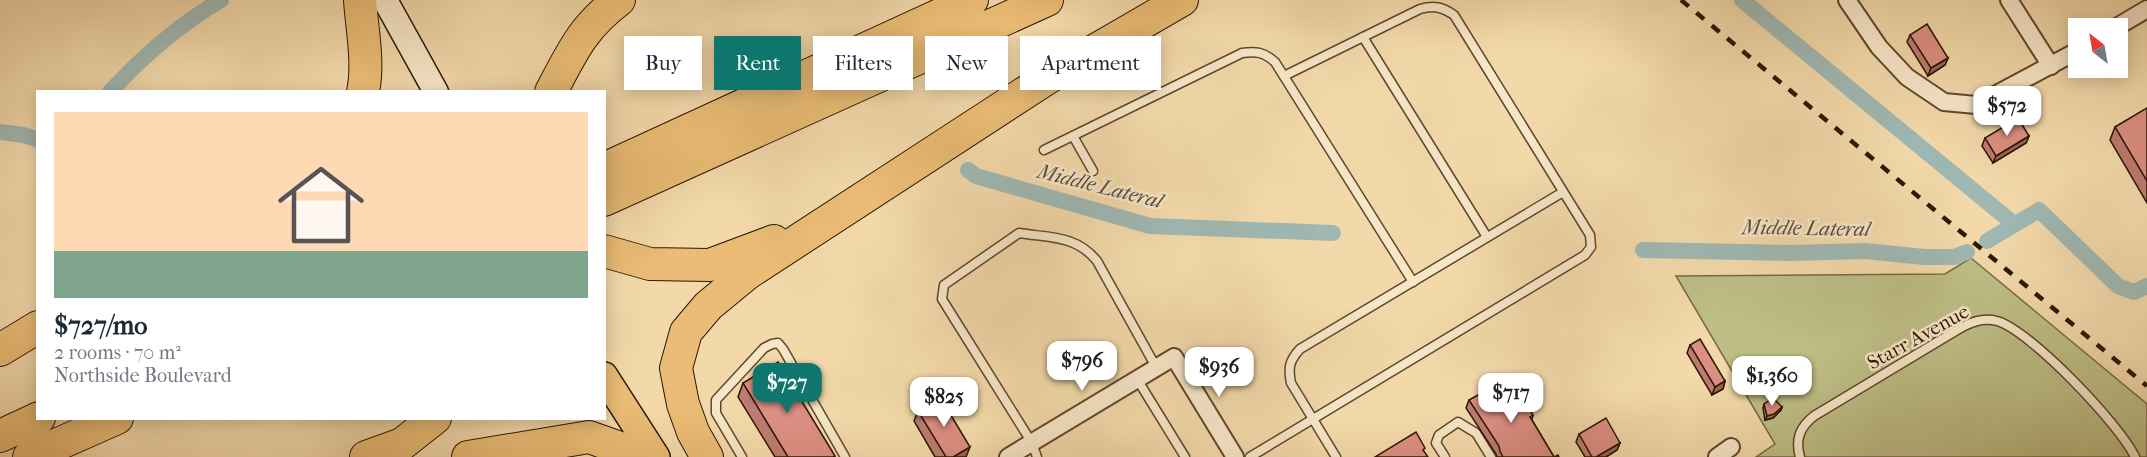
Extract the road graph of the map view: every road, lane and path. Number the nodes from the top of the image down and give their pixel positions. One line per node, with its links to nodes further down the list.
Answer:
1 (360, 0): 15 (highway)
2 (385, 0): 16 (main road)
3 (619, 0): 17 (highway)
4 (972, 0): 21 (highway)
5 (1047, 0): 21 (highway)
6 (1182, 0): 23 (highway)
7 (1847, 0): 13 (street)
8 (2009, 0): 13 (street)
9 (2147, 9): 10 (street)
10 (2128, 20)
11 (1364, 37): 14 (lane); 22 (lane); 24 (lane)
12 (2068, 56): 13 (street)
13 (2051, 66)
14 (1284, 76): 18 (lane); 26 (lane)
15 (363, 90)
16 (435, 90)
17 (552, 90)
18 (1073, 136): 19 (lane); 20 (lane)
19 (1044, 150)
20 (1093, 171)
21 (607, 189)
22 (1563, 192): 24 (lane); 33 (lane)
23 (861, 201): 25 (highway); 44 (highway)
24 (1487, 237): 26 (lane)
25 (606, 252)
26 (1413, 282): 33 (lane)
27 (36, 328): 28 (highway)
28 (0, 350)
29 (1156, 367): 31 (street); 38 (lane); 49 (street)
30 (606, 379): 43 (main road)
31 (1137, 379): 38 (street); 48 (lane)
32 (36, 419): 36 (highway)
33 (1313, 419): 50 (lane); 51 (lane)
34 (112, 420): 39 (highway)
35 (432, 420): 40 (highway)
36 (0, 436)
37 (1731, 447): 54 (street)
38 (1034, 450): 47 (street)
39 (29, 457)
40 (366, 457)
41 (468, 457): 42 (highway)
42 (632, 457)
43 (656, 457)
44 (707, 457)
45 (742, 457): 46 (lane)
46 (845, 457)
47 (1008, 457)
48 (1185, 457)
49 (1235, 457)
50 (1250, 457)
51 (1336, 457)
52 (1445, 457): 53 (lane)
53 (1491, 457)
54 (1718, 457)
55 (1800, 457): 56 (lane, Starr Avenue)
56 (2135, 457)

